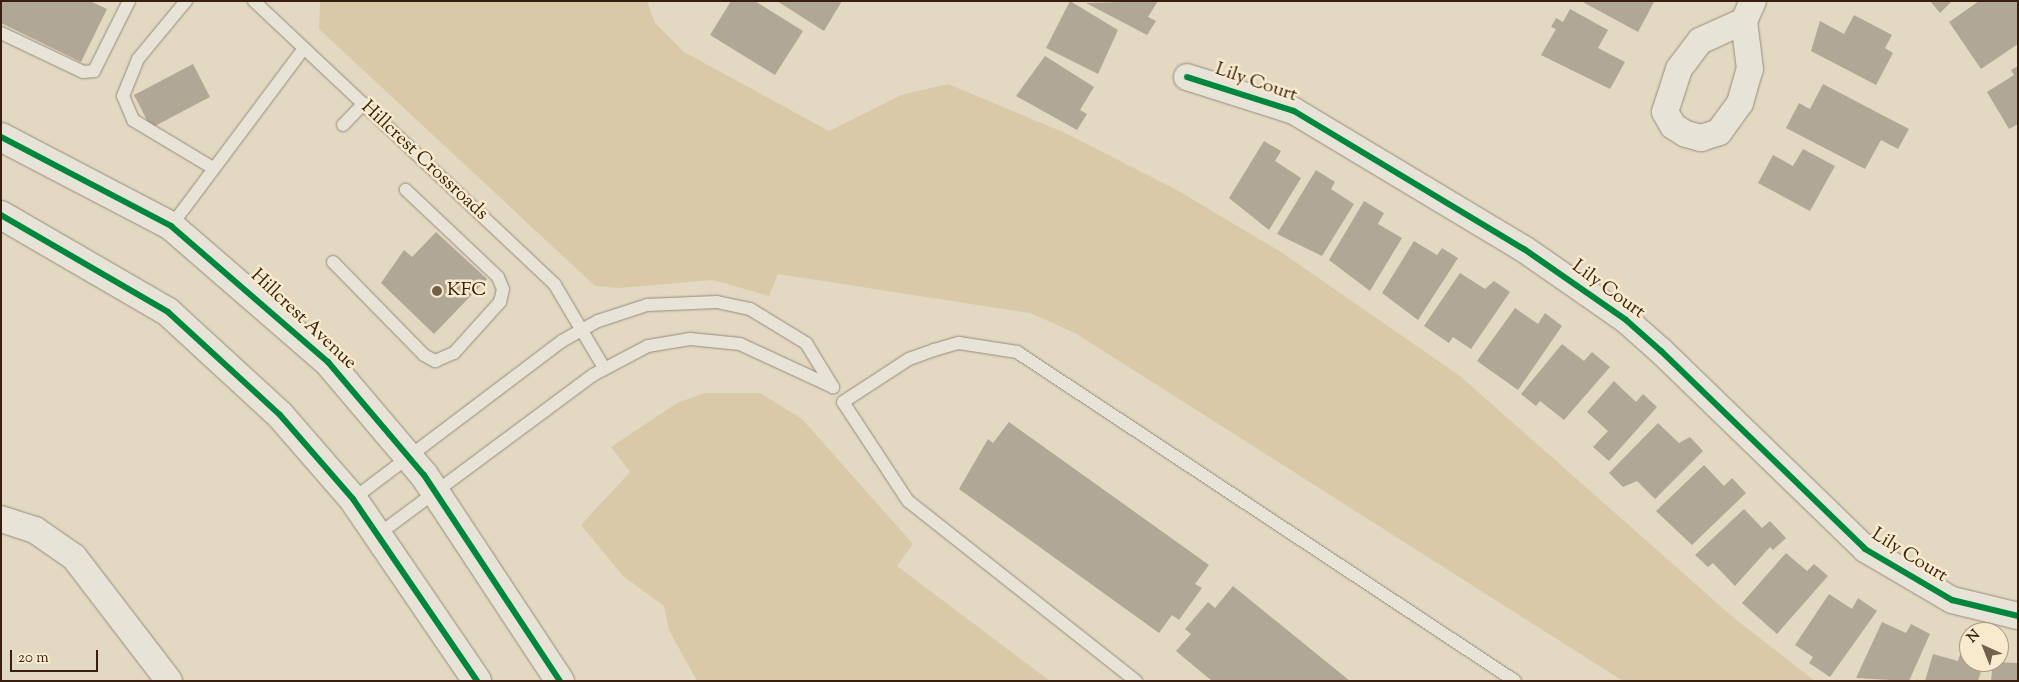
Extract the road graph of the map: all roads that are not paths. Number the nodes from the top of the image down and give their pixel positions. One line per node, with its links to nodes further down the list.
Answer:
1 (129, 1): 4 (lane)
2 (186, 1): 10 (lane)
3 (254, 1): 5 (lane, Hillcrest Crossroads)
4 (1, 33)
5 (304, 48): 7 (lane, Hillcrest Crossroads); 10 (lane)
6 (1188, 77): 24 (street, Lily Court)
7 (364, 103): 8 (lane); 15 (lane, Hillcrest Crossroads)
8 (343, 125)
9 (1, 137): 13 (main road, Hillcrest Avenue)
10 (213, 168): 13 (lane)
11 (406, 190): 14 (lane)
12 (1, 215): 21 (main road)
13 (171, 226): 19 (main road, Hillcrest Avenue)
14 (333, 262)
15 (583, 329): 16 (lane, Hillcrest Crossroads); 17 (lane); 19 (lane)
16 (604, 368): 17 (lane); 20 (lane)
17 (833, 387): 18 (lane)
18 (844, 402): 28 (lane); 29 (lane)
19 (410, 457): 20 (main road, Hillcrest Avenue); 21 (lane)
20 (436, 493): 23 (lane); 27 (main road, Hillcrest Avenue)
21 (352, 499): 23 (main road)
22 (1, 520): 25 (street)
23 (379, 534): 26 (main road)
24 (2018, 616)
25 (169, 681)
26 (477, 681)
27 (560, 681)
28 (1136, 681)
29 (1515, 681)

